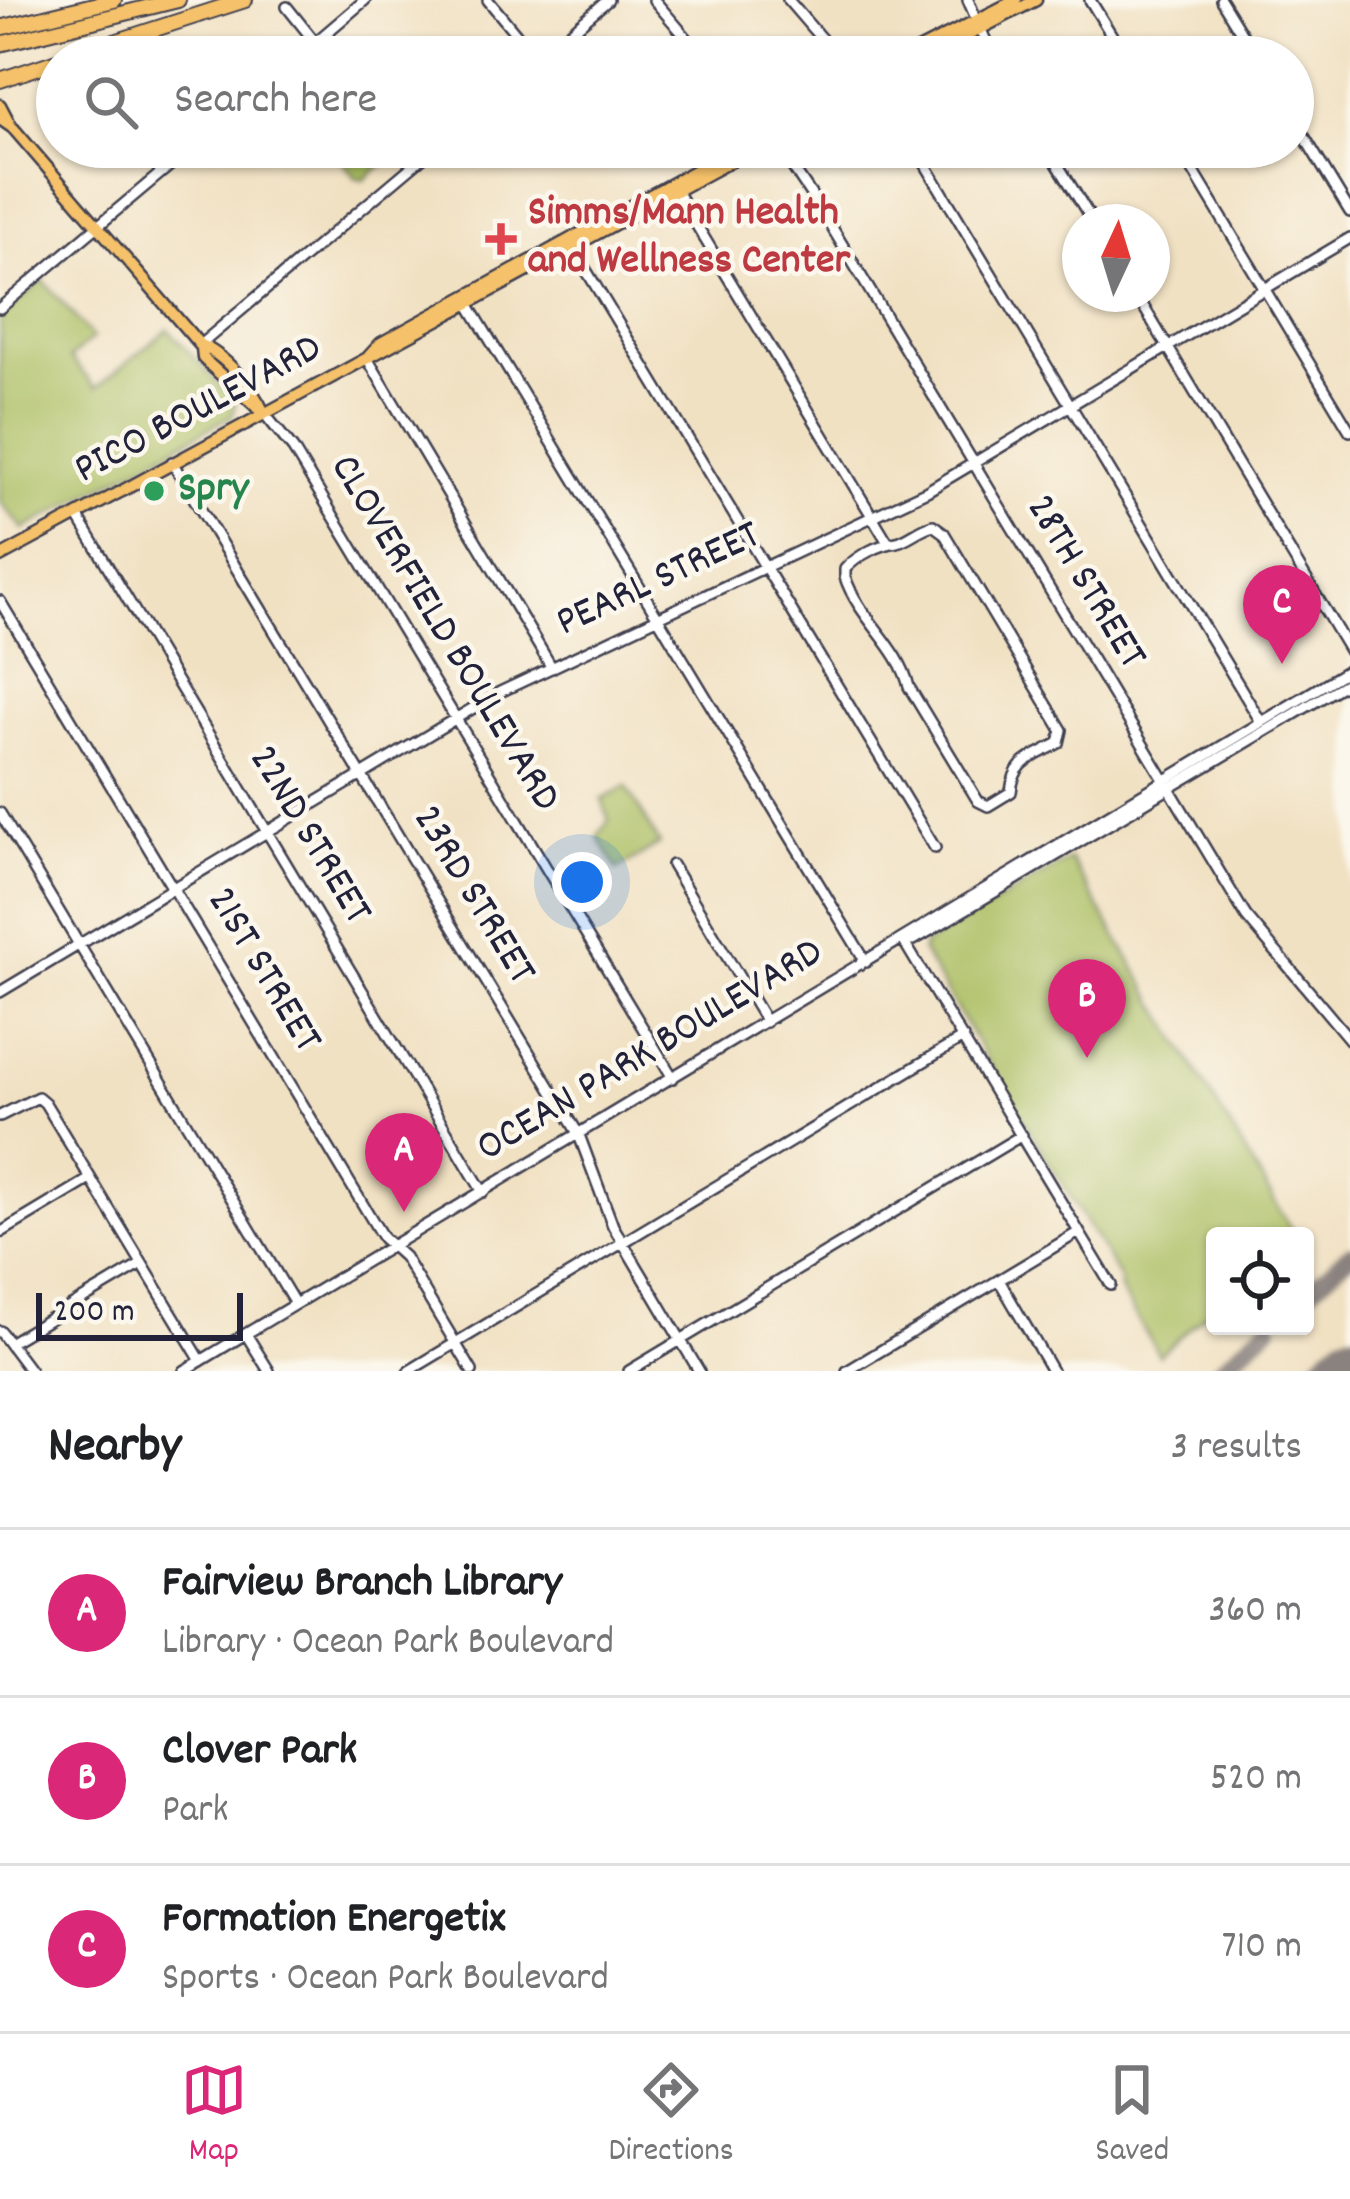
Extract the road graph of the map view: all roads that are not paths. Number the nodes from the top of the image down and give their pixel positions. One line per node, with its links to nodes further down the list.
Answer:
1 (114, 0): 17 (highway)
2 (178, 0): 30 (highway)
3 (245, 0): 18 (highway)
4 (365, 0): 20 (street)
5 (488, 0): 21 (street)
6 (608, 0): 22 (street)
7 (654, 0): 23 (street)
8 (809, 0): 14 (street)
9 (968, 0): 16 (street)
10 (1016, 0): 16 (main road)
11 (1036, 0): 16 (main road)
12 (1090, 0): 28 (street)
13 (1221, 0): 29 (street)
14 (791, 4): 24 (street)
15 (287, 7): 19 (street)
16 (978, 25): 25 (main road); 26 (main road); 27 (street)
17 (0, 28)
18 (133, 36)
19 (310, 36)
20 (322, 36)
21 (520, 36)
22 (564, 36)
23 (685, 36)
24 (819, 36)
25 (953, 36)
26 (960, 36)
27 (983, 36)
28 (1111, 36)
29 (1243, 36)
30 (0, 44)
31 (36, 68): 32 (highway)
32 (0, 80)
33 (0, 105): 35 (main road, CLOVERFIELD BOULEVARD)
34 (0, 119): 35 (main road, CLOVERFIELD BOULEVARD)
35 (12, 127): 37 (main road, CLOVERFIELD BOULEVARD)
36 (1314, 153): 49 (street)
37 (36, 155)
38 (48, 168): 50 (main road, CLOVERFIELD BOULEVARD)
39 (167, 168): 50 (street)
40 (410, 168): 57 (street)
41 (706, 168): 47 (main road, PICO BOULEVARD)
42 (716, 168): 47 (main road, PICO BOULEVARD)
43 (793, 168): 64 (street, 28TH STREET)
44 (928, 168): 60 (street)
45 (1060, 168): 48 (street)
46 (1192, 168): 53 (street)
47 (674, 189): 52 (main road, PICO BOULEVARD); 66 (street)
48 (1082, 204)
49 (1350, 212)
50 (98, 226): 55 (street); 57 (main road, CLOVERFIELD BOULEVARD)
51 (1350, 238): 53 (street, PEARL STREET)
52 (571, 244): 54 (main road, PICO BOULEVARD); 69 (street)
53 (1265, 289): 58 (street, PEARL STREET); 62 (street)
54 (465, 302): 59 (main road, PICO BOULEVARD); 71 (street)
55 (0, 308)
56 (1147, 312): 58 (street)
57 (201, 347): 61 (main road, CLOVERFIELD BOULEVARD)
58 (1169, 348): 60 (street, PEARL STREET); 72 (street)
59 (367, 358): 61 (main road, PICO BOULEVARD); 73 (street)
60 (1071, 406): 64 (street, PEARL STREET); 77 (street)
61 (264, 413): 63 (main road, PICO BOULEVARD); 76 (street, CLOVERFIELD BOULEVARD)
62 (1350, 431)
63 (172, 462): 65 (main road, PICO BOULEVARD); 78 (street, 23RD STREET)
64 (974, 464): 66 (street, PEARL STREET); 79 (street, 28TH STREET)
65 (76, 515): 68 (main road, PICO BOULEVARD); 81 (street, 22ND STREET)
66 (873, 517): 67 (street); 69 (street, PEARL STREET)
67 (886, 541): 67 (street)
68 (0, 557)
69 (766, 568): 71 (street, PEARL STREET); 82 (street)
70 (0, 601): 84 (street, 21ST STREET)
71 (660, 618): 73 (street, PEARL STREET); 87 (street)
72 (1350, 652)
73 (552, 668): 76 (street, PEARL STREET)
74 (1350, 668): 77 (street, OCEAN PARK BOULEVARD)
75 (1350, 682): 79 (street, OCEAN PARK BOULEVARD)
76 (455, 719): 78 (street, PEARL STREET); 92 (street, CLOVERFIELD BOULEVARD)
77 (1262, 722): 79 (street, OCEAN PARK BOULEVARD)
78 (361, 775): 81 (street, PEARL STREET); 94 (street, 23RD STREET)
79 (1168, 784): 85 (street, OCEAN PARK BOULEVARD); 91 (street, 28TH STREET)
80 (0, 813): 86 (street)
81 (266, 832): 84 (street, PEARL STREET); 97 (street, 22ND STREET)
82 (934, 848)
83 (672, 865): 89 (street)
84 (172, 887): 86 (street, PEARL STREET); 101 (street, 21ST STREET)
85 (905, 940): 87 (street, OCEAN PARK BOULEVARD); 90 (street)
86 (79, 944): 88 (street, PEARL STREET); 105 (street)
87 (866, 962): 89 (street, OCEAN PARK BOULEVARD)
88 (0, 992)
89 (766, 1022): 92 (street, OCEAN PARK BOULEVARD)
90 (963, 1038): 95 (street); 100 (street)
91 (1350, 1040)
92 (673, 1078): 94 (street, OCEAN PARK BOULEVARD)
93 (0, 1116): 96 (street)
94 (579, 1135): 97 (street, OCEAN PARK BOULEVARD); 100 (street, 23RD STREET)
95 (1022, 1135): 98 (street); 108 (street)
96 (90, 1179): 99 (street); 102 (street)
97 (483, 1192): 101 (street, OCEAN PARK BOULEVARD)
98 (1079, 1232): 103 (street); 104 (street)
99 (0, 1233)
100 (622, 1244): 108 (street, 23RD STREET); 110 (street)
101 (392, 1245): 105 (street, OCEAN PARK BOULEVARD); 110 (street, 21ST STREET)
102 (142, 1264): 109 (street); 111 (street)
103 (999, 1280): 119 (street); 120 (street)
104 (1112, 1285)
105 (295, 1304): 107 (street, OCEAN PARK BOULEVARD)
106 (0, 1331): 109 (street)
107 (246, 1334): 111 (street, OCEAN PARK BOULEVARD); 114 (street)
108 (680, 1340): 117 (street); 118 (street, 23RD STREET)
109 (9, 1343): 112 (street)
110 (455, 1343): 115 (street); 116 (street, 21ST STREET)
111 (201, 1360): 113 (street, OCEAN PARK BOULEVARD)
112 (30, 1371)
113 (184, 1371)
114 (268, 1371)
115 (409, 1371)
116 (472, 1371)
117 (629, 1371)
118 (699, 1371)
119 (847, 1371)
120 (1052, 1371)

